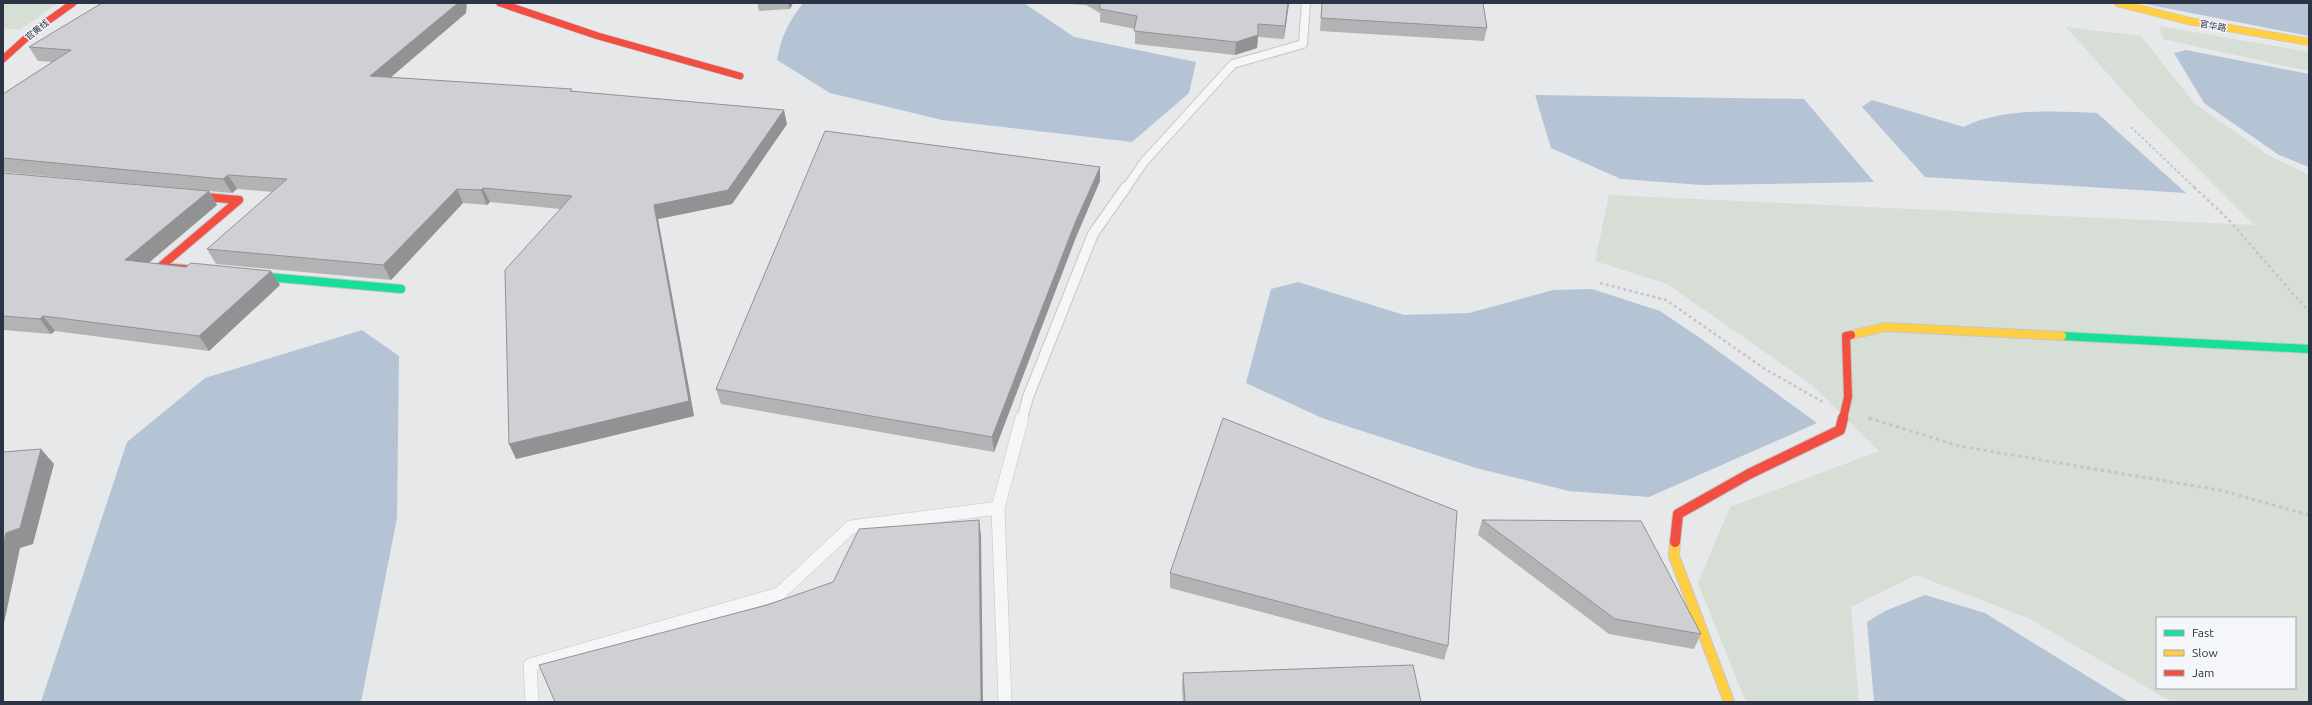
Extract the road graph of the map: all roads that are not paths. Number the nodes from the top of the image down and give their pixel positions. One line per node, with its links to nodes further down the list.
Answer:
1 (73, 3): 6 (street, 官黄线)
2 (500, 3): 7 (street)
3 (1306, 3): 13 (lane)
4 (2118, 3): 5 (street, 官华路)
5 (2309, 42)
6 (3, 59)
7 (740, 76)
8 (176, 194): 9 (street)
9 (191, 270)
10 (238, 274): 11 (street)
11 (401, 289)
12 (2309, 349): 16 (street)
13 (998, 508): 14 (lane); 15 (lane)
14 (532, 702)
15 (1005, 702)
16 (1728, 702)

